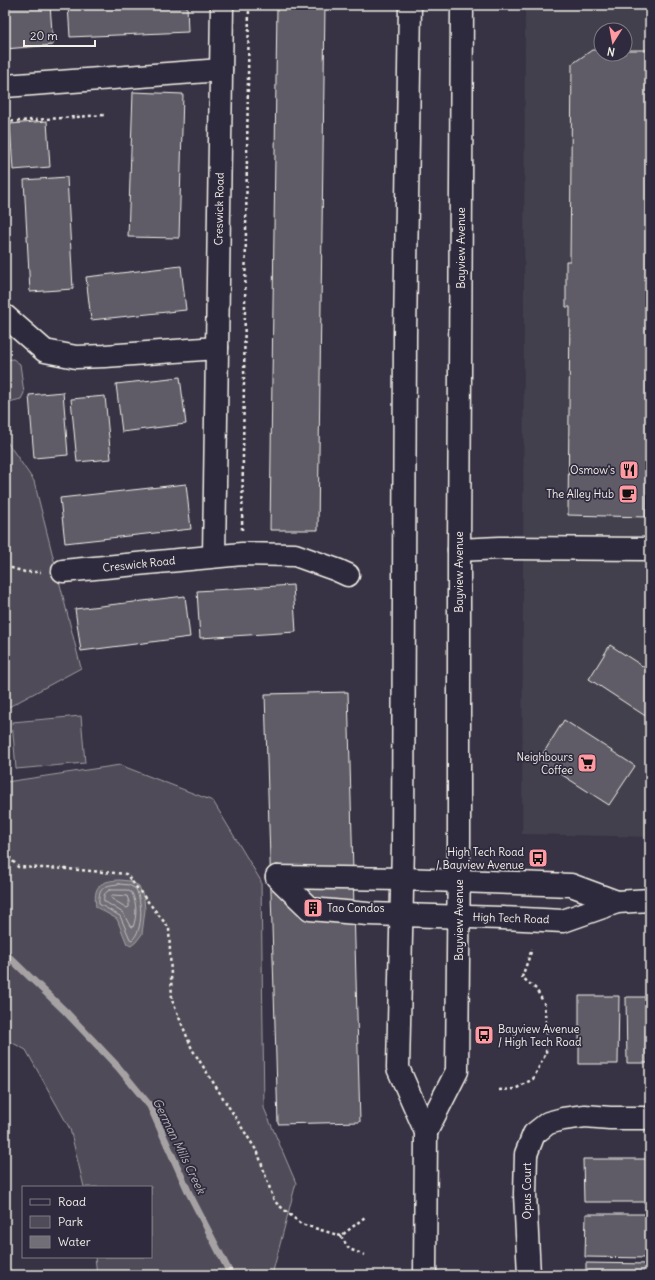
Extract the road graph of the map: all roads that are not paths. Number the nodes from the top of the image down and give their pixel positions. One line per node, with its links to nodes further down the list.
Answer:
1 (222, 5): 4 (main road, Creswick Road)
2 (410, 5): 13 (main road, Bayview Avenue)
3 (462, 5): 9 (main road, Bayview Avenue)
4 (221, 70): 5 (main road); 7 (main road, Creswick Road)
5 (5, 86)
6 (5, 316): 7 (main road)
7 (217, 348): 10 (main road, Creswick Road)
8 (650, 549): 9 (main road)
9 (459, 550): 14 (main road, Bayview Avenue)
10 (214, 556): 11 (main road, Creswick Road); 12 (main road, Creswick Road)
11 (63, 571)
12 (348, 575)
13 (402, 879): 14 (main road, High Tech Road); 17 (main road, Bayview Avenue); 17 (main road, High Tech Road)
14 (459, 881): 16 (main road, High Tech Road); 18 (main road, Bayview Avenue)
15 (650, 900): 16 (main road, High Tech Road)
16 (617, 902): 18 (main road, High Tech Road)
17 (401, 915): 18 (main road, High Tech Road); 20 (main road, Bayview Avenue)
18 (459, 916): 20 (main road, Bayview Avenue)
19 (650, 1118): 22 (main road, Opus Court)
20 (426, 1132): 21 (main road, Bayview Avenue)
21 (426, 1275)
22 (530, 1275)

